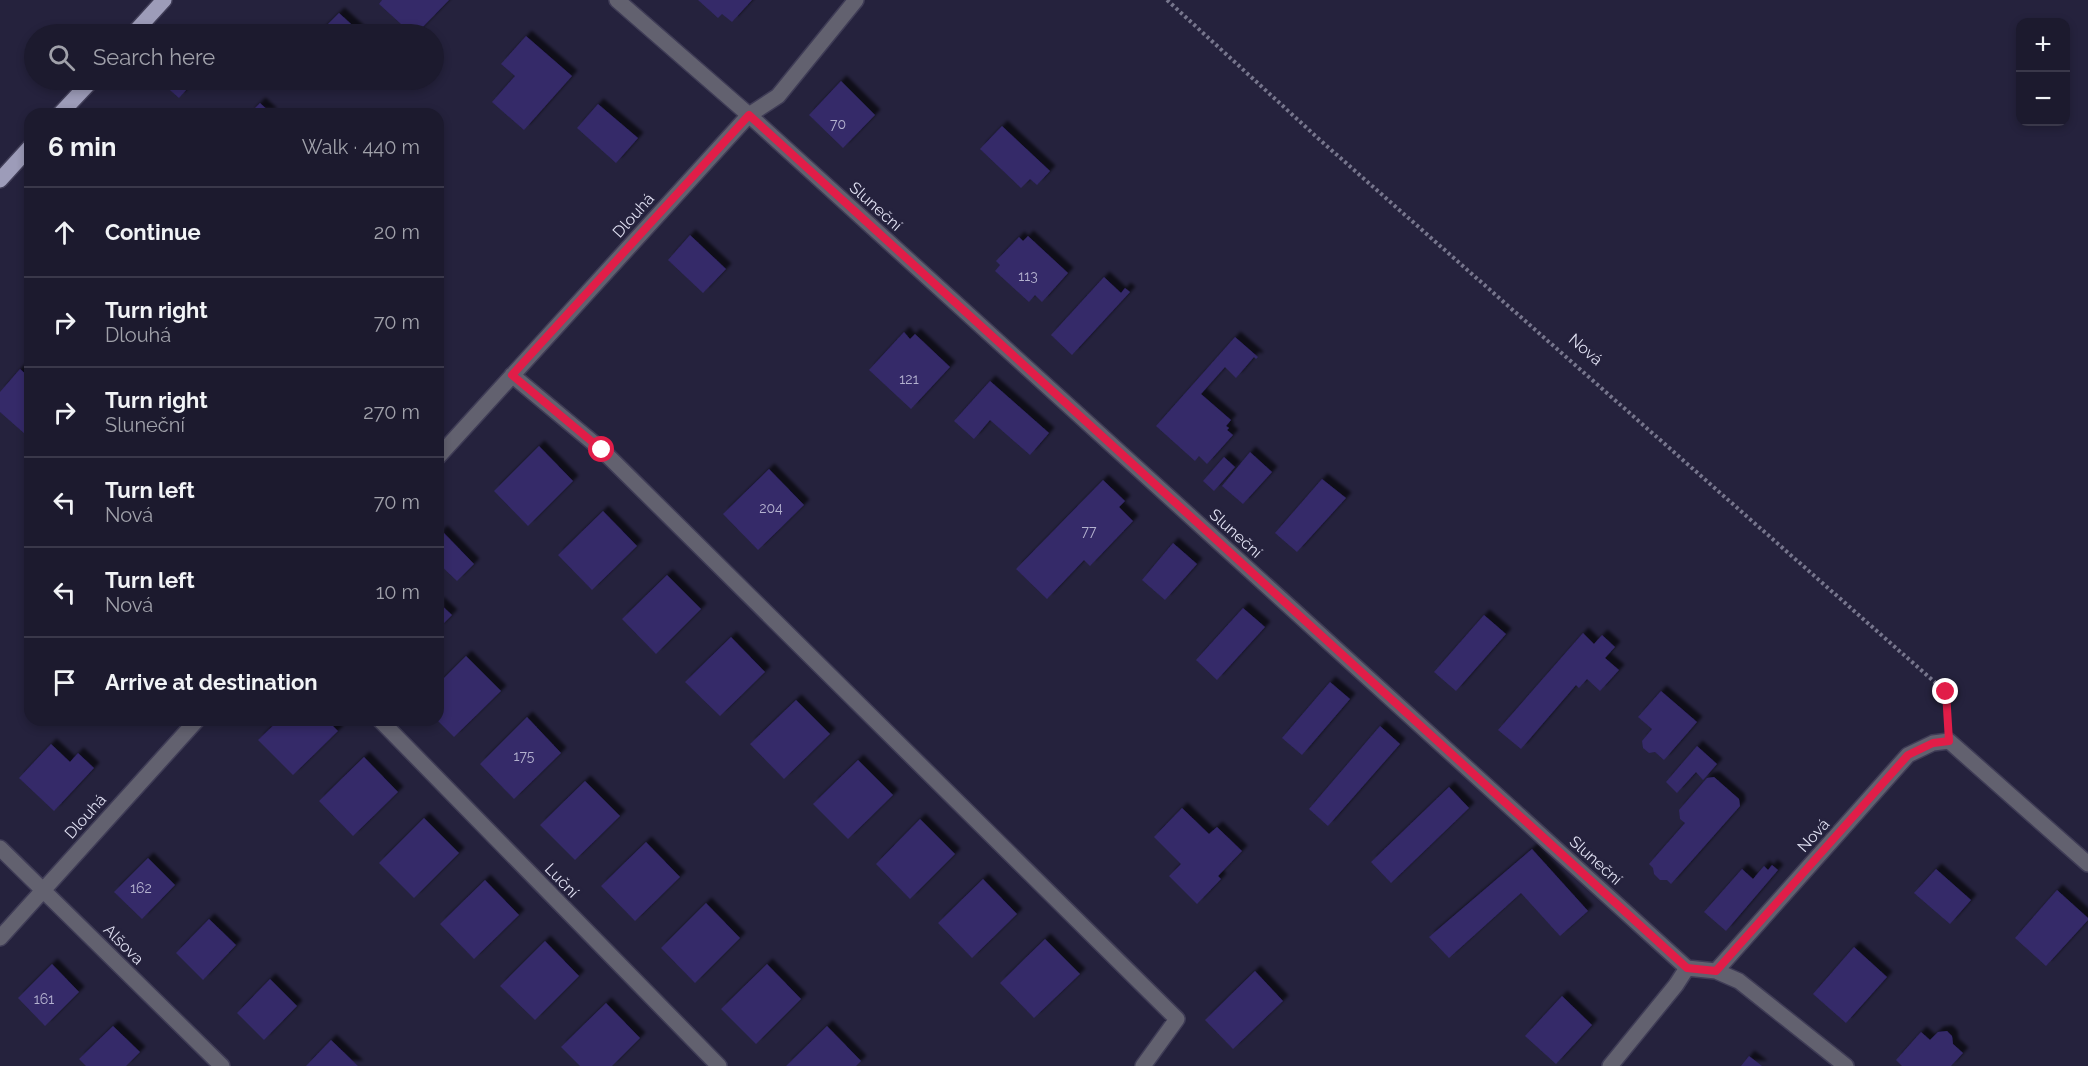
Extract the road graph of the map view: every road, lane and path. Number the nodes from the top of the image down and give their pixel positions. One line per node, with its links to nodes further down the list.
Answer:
1 (164, 0): 5 (main road)
2 (617, 0): 8 (street, Sluneční)
3 (856, 0): 8 (street, Dlouhá)
4 (1167, 0): 15 (path, Nová)
5 (142, 24)
6 (83, 90): 7 (main road)
7 (66, 108)
8 (749, 115): 11 (street, Dlouhá); 20 (street, Sluneční)
9 (24, 155): 10 (main road)
10 (0, 180)
11 (512, 375): 12 (street, Dlouhá); 24 (street)
12 (444, 450)
13 (192, 726): 18 (street, Dlouhá)
14 (386, 726): 23 (street, Luční)
15 (1949, 741): 17 (street); 21 (street, Nová)
16 (0, 848): 18 (street, Alšova)
17 (2088, 864)
18 (43, 889): 19 (street, Dlouhá); 22 (street, Alšova)
19 (0, 938)
20 (1687, 968): 21 (street); 25 (street)
21 (1716, 971): 26 (street)
22 (222, 1066)
23 (719, 1066)
24 (1143, 1066)
25 (1610, 1066)
26 (1846, 1066)

